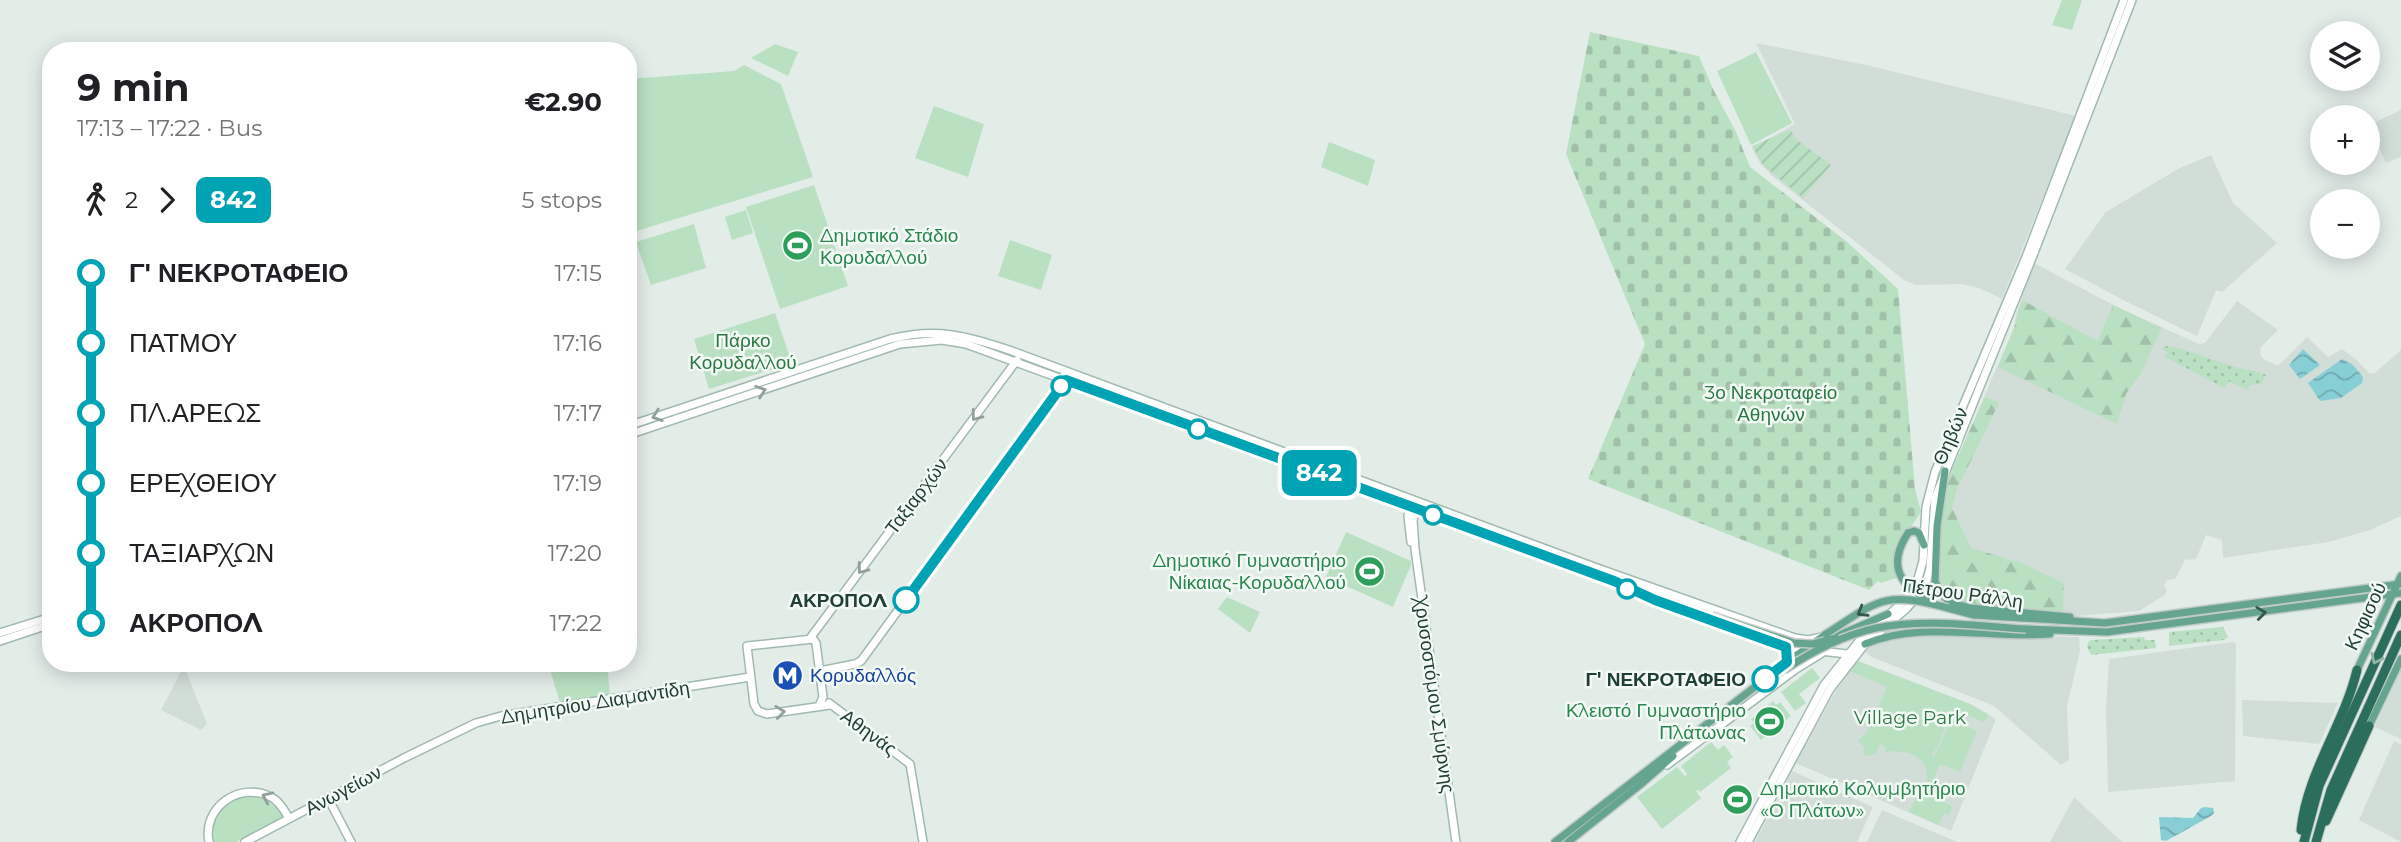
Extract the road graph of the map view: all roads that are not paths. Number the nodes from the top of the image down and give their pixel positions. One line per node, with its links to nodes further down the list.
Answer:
1 (2124, 0): 9 (main road, Θηβών)
2 (2132, 0): 7 (main road, Θηβών)
3 (1019, 358): 4 (main road); 5 (main road, one-way to 5); 6 (main road, one-way to 3); 29 (main road, Ταξιαρχών, one-way to 29)
4 (1069, 377): 8 (main road); 39 (main road)
5 (637, 423)
6 (637, 432)
7 (1945, 471): 20 (main road); 21 (main road, Θηβών)
8 (1414, 504): 11 (main road); 28 (main road); 54 (main road, Χρυσοστόμου Σμύρνης)
9 (1924, 545): 16 (main road, bridge); 18 (main road, Θηβών)
10 (2401, 576): 12 (main road, Κηφισού)
11 (1614, 581): 23 (main road, bridge); 32 (main road)
12 (2400, 585): 13 (main road, Κηφισού); 20 (main road, Πέτρου Ράλλη)
13 (2397, 594): 14 (main road, Πέτρου Ράλλη); 17 (main road, Κηφισού)
14 (2369, 598): 17 (main road); 24 (main road, Πέτρου Ράλλη, one-way to 14)
15 (2401, 605): 59 (highway, one-way to 59)
16 (1948, 608): 20 (main road, Πέτρου Ράλλη); 28 (main road, Πέτρου Ράλλη, one-way to 28, bridge)
17 (2385, 611): 38 (main road, Κηφισού)
18 (1888, 614): 21 (main road); 33 (main road); 35 (main road, Θηβών)
19 (42, 620): 25 (main road)
20 (2105, 623)
21 (1886, 624): 26 (main road); 31 (main road, Θηβών)
22 (42, 627): 30 (main road)
23 (1862, 631): 24 (main road, Πέτρου Ράλλη, bridge); 47 (main road, Πέτρου Ράλλη, bridge)
24 (2071, 631): 26 (main road)
25 (0, 633)
26 (1891, 635): 31 (main road)
27 (2401, 635): 45 (highway)
28 (1824, 636): 33 (main road, Πέτρου Ράλλη)
29 (811, 637): 39 (main road); 41 (main road)
30 (0, 641)
31 (1865, 644): 35 (main road, Θηβών)
32 (1786, 647): 33 (main road); 37 (main road)
33 (1804, 650): 34 (main road); 37 (main road, Πέτρου Ράλλη)
34 (1825, 652): 35 (main road); 40 (main road); 47 (main road, Πέτρου Ράλλη)
35 (1852, 654): 40 (main road, Θηβών); 58 (main road, Θηβών)
36 (2401, 659): 45 (main road)
37 (1787, 662): 55 (main road, Πέτρου Ράλλη)
38 (2357, 670): 59 (highway)
39 (820, 671): 42 (main road)
40 (1832, 673): 57 (main road, Θηβών)
41 (750, 677): 44 (main road, Αθηνάς, one-way to 44); 46 (main road, Δημητρίου Διαμαντίδη)
42 (823, 697): 43 (main road, Αθηνάς); 44 (main road)
43 (830, 705): 44 (main road, Αθηνάς); 53 (main road, Αθηνάς)
44 (819, 706)
45 (2366, 722): 60 (highway)
46 (443, 740): 48 (main road, Ανωγείων)
47 (1642, 784): 56 (main road, Πέτρου Ράλλη)
48 (328, 798): 49 (main road, Ανωγείων); 52 (main road)
49 (289, 818): 50 (main road, Ανωγείων); 51 (main road, one-way to 51)
50 (250, 841)
51 (209, 842)
52 (351, 842)
53 (923, 842)
54 (1457, 842)
55 (1555, 842)
56 (1568, 842)
57 (1740, 842)
58 (1748, 842)
59 (2302, 842)
60 (2317, 842)

